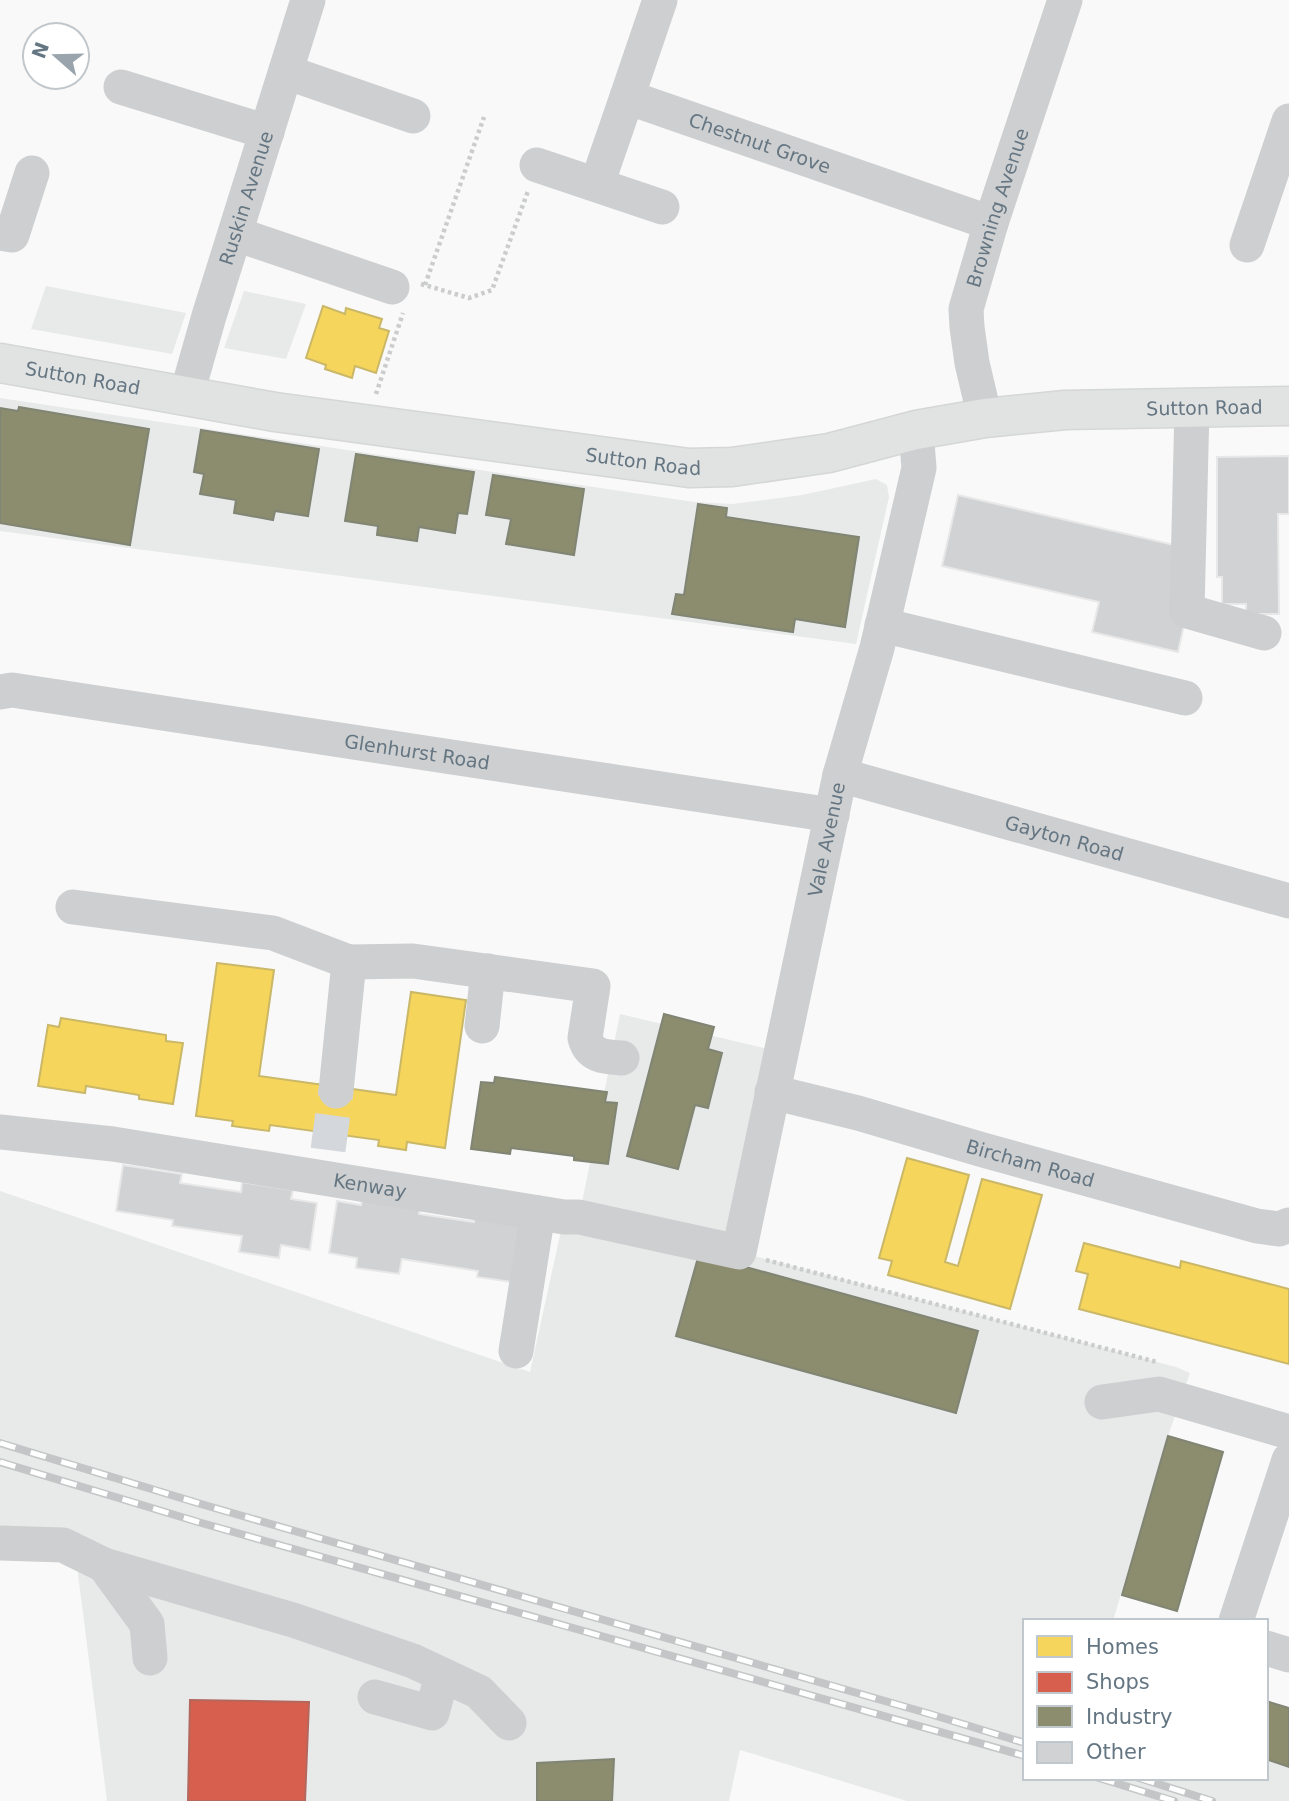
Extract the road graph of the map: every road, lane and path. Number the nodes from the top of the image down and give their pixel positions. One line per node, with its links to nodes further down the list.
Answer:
1 (308, 0): 4 (street, Ruskin Avenue)
2 (660, 0): 6 (street)
3 (1065, 0): 15 (street, Browning Avenue)
4 (286, 72): 7 (street); 10 (street, Ruskin Avenue)
5 (121, 87): 10 (street)
6 (627, 97): 13 (street); 15 (street, Chestnut Grove)
7 (412, 116)
8 (484, 117): 19 (path)
9 (1289, 121): 18 (street)
10 (267, 132): 17 (street, Ruskin Avenue)
11 (537, 165): 13 (street); 19 (path)
12 (32, 173): 16 (street)
13 (597, 184): 14 (street)
14 (662, 207)
15 (991, 223): 24 (street, Browning Avenue)
16 (0, 233)
17 (236, 234): 19 (street); 21 (street, Ruskin Avenue)
18 (1247, 245)
19 (409, 290): 25 (path)
20 (0, 363): 21 (main road, Sutton Road)
21 (186, 397): 25 (main road, Sutton Road)
22 (1289, 406): 23 (main road, Sutton Road)
23 (1192, 408): 24 (main road, Sutton Road); 28 (street)
24 (985, 418): 26 (main road, Sutton Road)
25 (366, 425): 26 (main road, Sutton Road)
26 (916, 430): 27 (street, Vale Avenue)
27 (882, 625): 30 (street); 31 (street, Vale Avenue)
28 (1264, 633)
29 (0, 692): 32 (street, Glenhurst Road)
30 (1185, 698)
31 (840, 775): 32 (street, Vale Avenue); 33 (street, Gayton Road)
32 (832, 815): 40 (street, Vale Avenue)
33 (1289, 901)
34 (73, 907): 35 (street)
35 (349, 962): 36 (street); 39 (street)
36 (488, 971): 37 (street); 38 (street)
37 (482, 1026)
38 (622, 1058)
39 (336, 1091)
40 (772, 1092): 43 (street, Bircham Road); 44 (street, Vale Avenue)
41 (0, 1132): 42 (street, Kenway)
42 (538, 1213): 44 (street, Kenway); 45 (street)
43 (1289, 1225)
44 (738, 1252): 46 (path)
45 (516, 1351)
46 (1163, 1364)
47 (1102, 1402): 48 (street)
48 (1289, 1432)
49 (1289, 1460): 52 (street)
50 (0, 1543): 51 (street)
51 (104, 1565): 55 (street); 56 (street)
52 (1237, 1619)
53 (1268, 1649): 54 (street)
54 (1289, 1655)
55 (150, 1658)
56 (442, 1675): 57 (street); 58 (street)
57 (375, 1697)
58 (509, 1723)

